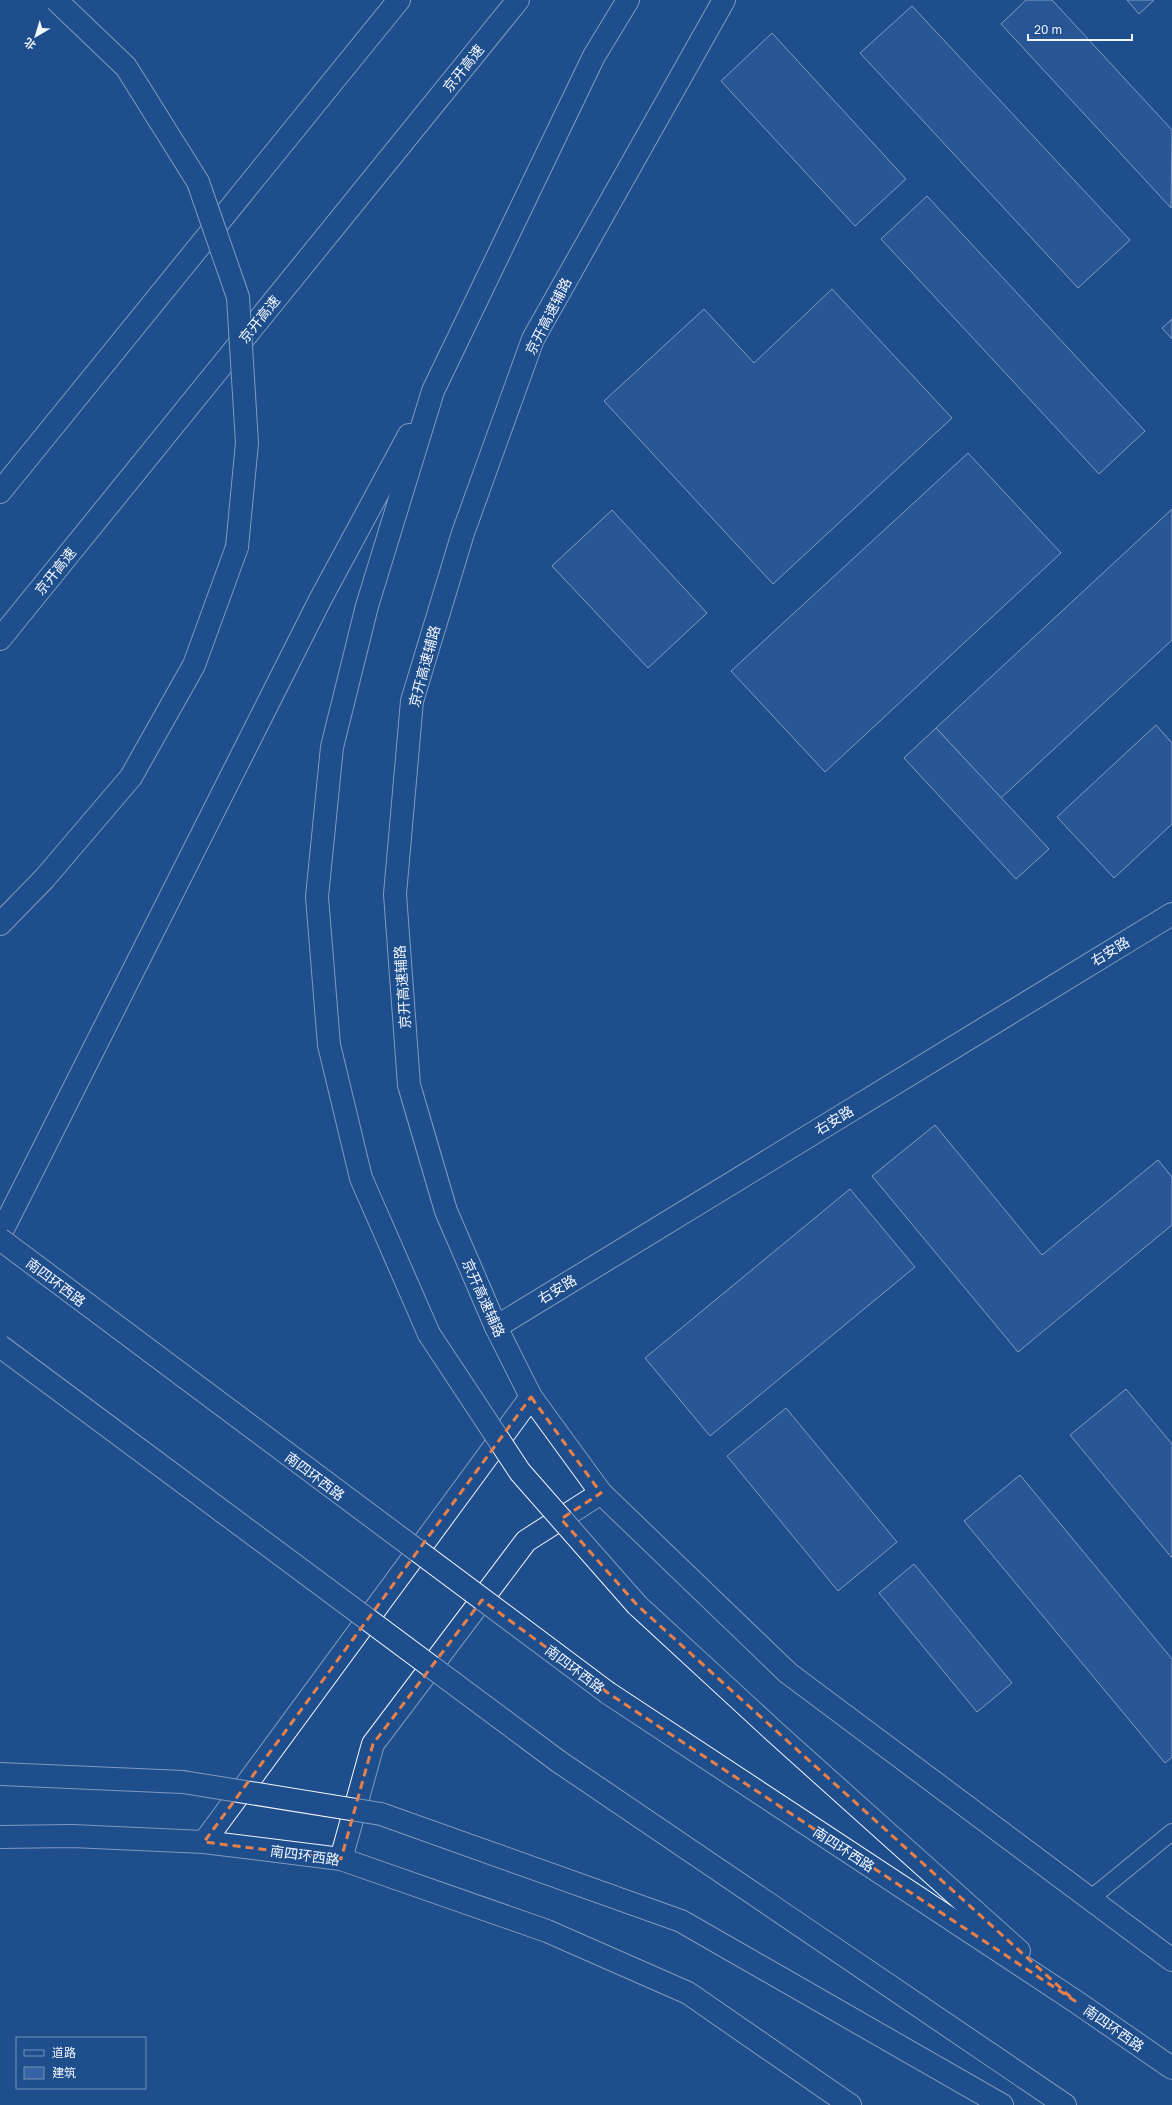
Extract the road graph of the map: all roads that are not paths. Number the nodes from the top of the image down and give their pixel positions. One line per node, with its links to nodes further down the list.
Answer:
1 (56, 0): 10 (main road, bridge)
2 (399, 0): 7 (main road)
3 (518, 0): 8 (main road, 京开高速)
4 (628, 0): 6 (main road)
5 (724, 0): 13 (main road, 京开高速辅路)
6 (433, 391): 11 (main road); 24 (main road, bridge)
7 (0, 492)
8 (0, 639)
9 (1172, 914): 13 (main road, 右安路)
10 (0, 924)
11 (0, 1235)
12 (0, 1239): 24 (main road, 南四环西路, bridge)
13 (496, 1327): 15 (main road, 京开高速辅路)
14 (0, 1346): 28 (main road, bridge)
15 (532, 1397): 16 (main road); 20 (main road)
16 (601, 1493): 21 (main road); 22 (main road)
17 (0, 1774): 27 (main road, bridge)
18 (1172, 1832): 22 (lane)
19 (0, 1837): 20 (main road, 南四环西路)
20 (204, 1842): 21 (main road, 南四环西路)
21 (341, 1859): 26 (main road, 南四环西路)
22 (1090, 1900): 23 (main road)
23 (1172, 1960)
24 (1075, 2002): 25 (main road, 南四环西路)
25 (1172, 2068)
26 (850, 2105)
27 (1002, 2105)
28 (1065, 2105)

